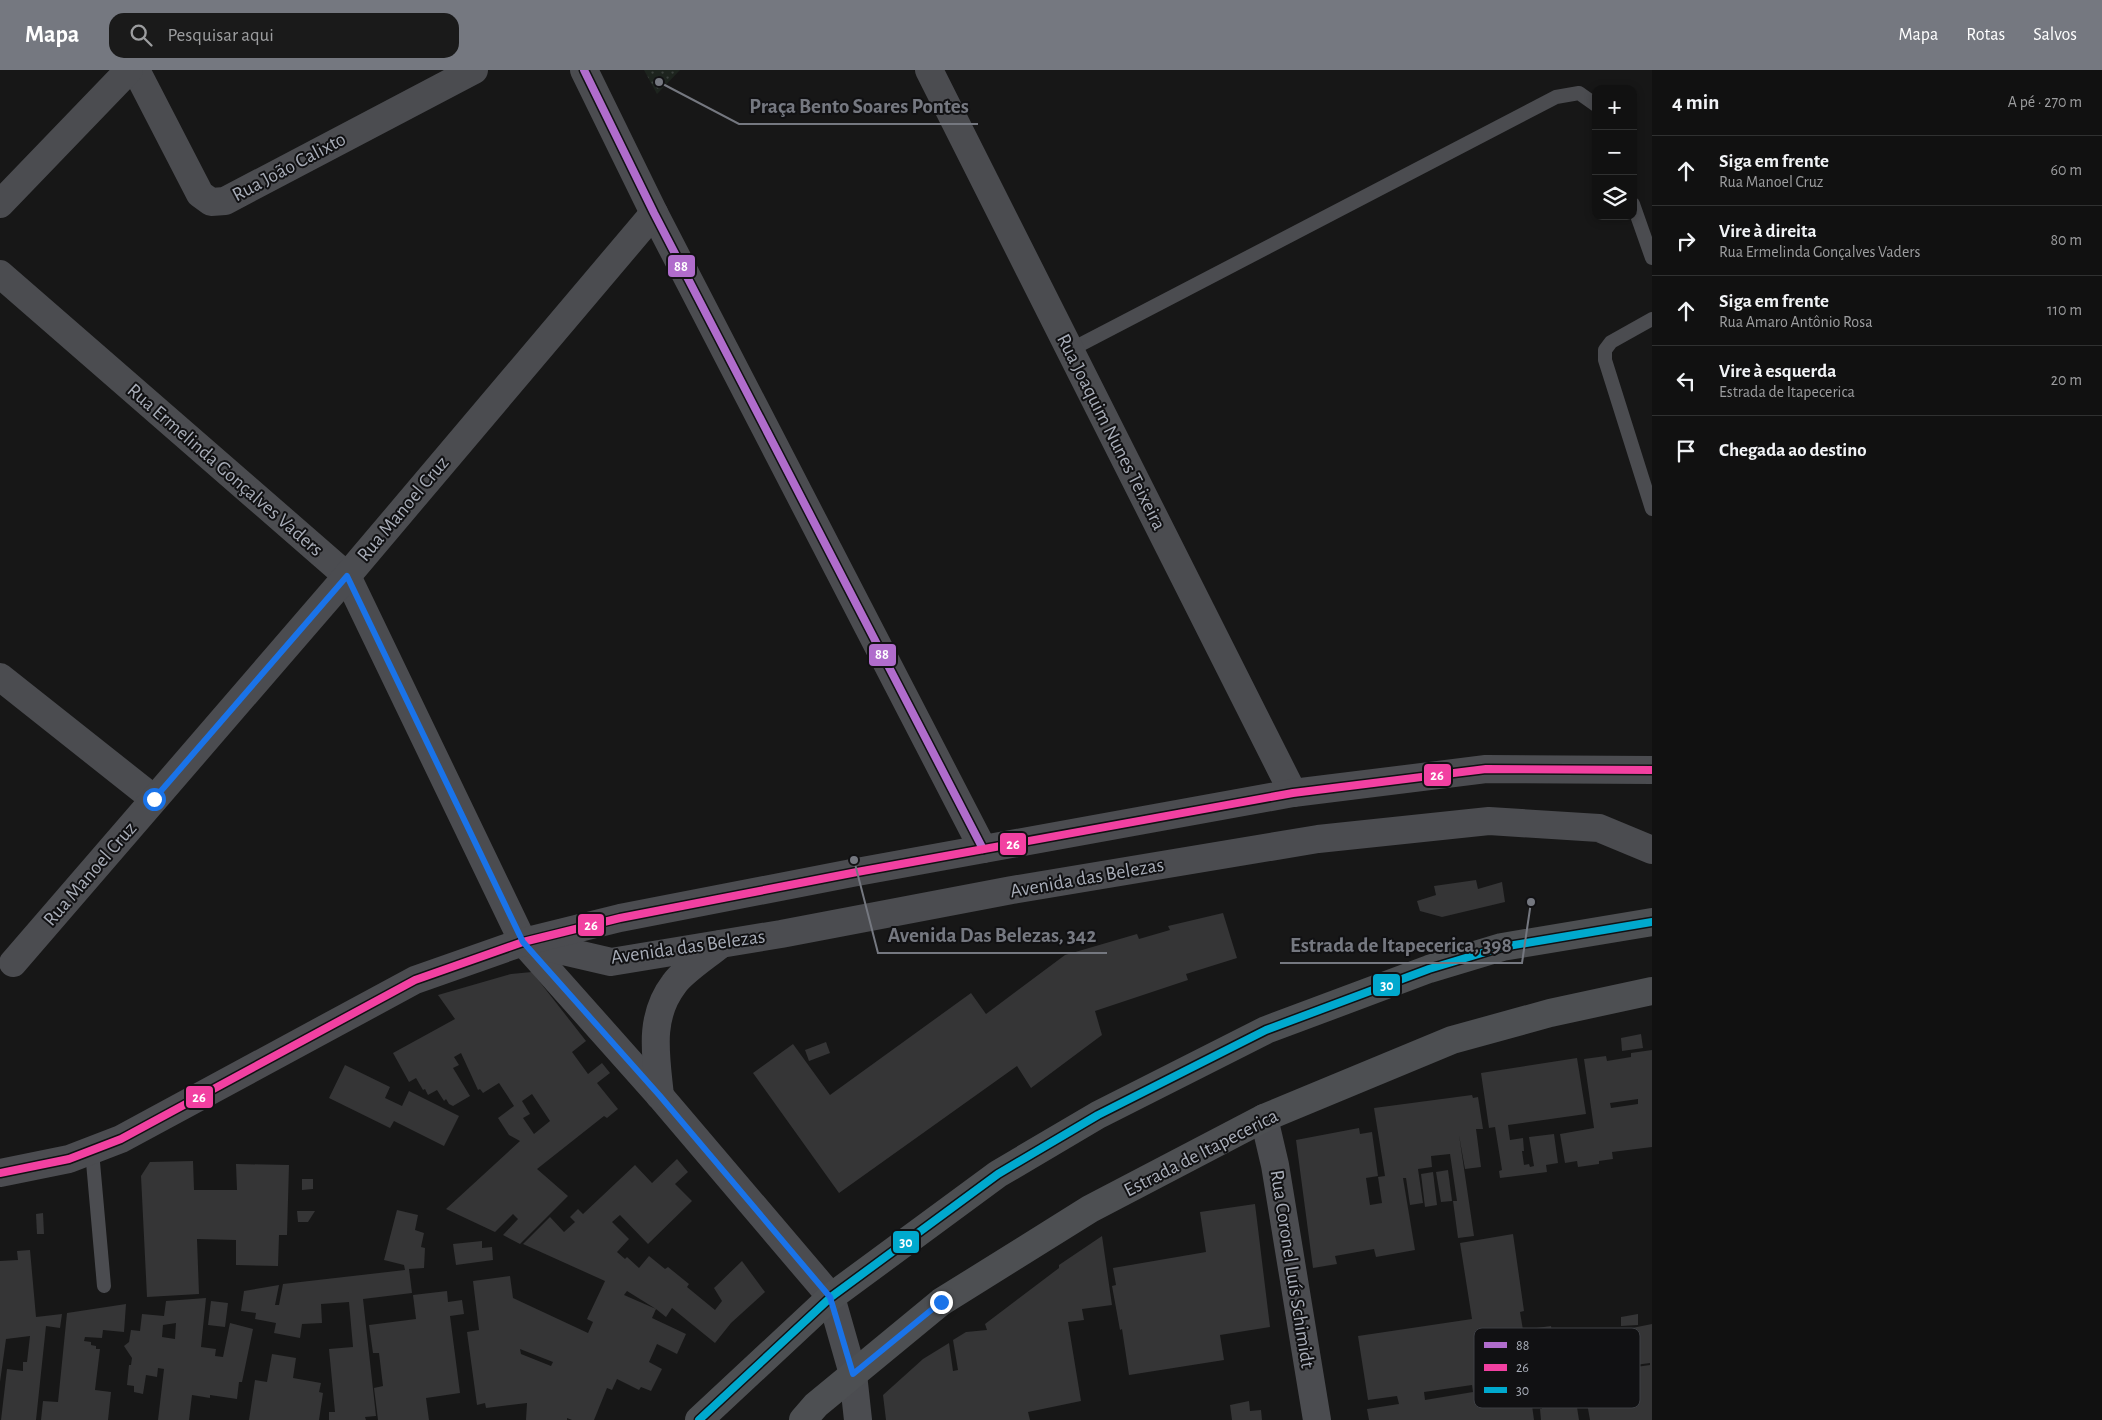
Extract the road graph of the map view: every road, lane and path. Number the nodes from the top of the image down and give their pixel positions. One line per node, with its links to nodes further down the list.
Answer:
1 (129, 70): 7 (street)
2 (136, 70): 3 (street, Rua João Calixto)
3 (474, 70)
4 (584, 70): 8 (street)
5 (929, 70): 13 (street, Rua Joaquim Nunes Teixeira)
6 (1592, 102): 13 (lane)
7 (0, 204)
8 (654, 213): 15 (street, Rua Manoel Cruz); 20 (street)
9 (1637, 215): 10 (lane)
10 (1652, 258)
11 (0, 274): 15 (street, Rua Ermelinda Gonçalves Vaders)
12 (1652, 319): 14 (lane)
13 (1070, 350): 18 (street, Rua Joaquim Nunes Teixeira)
14 (1652, 509)
15 (347, 576): 19 (street, Rua Manoel Cruz); 24 (street, Rua Ermelinda Gonçalves Vaders)
16 (0, 677): 19 (street)
17 (1652, 770): 18 (street, Avenida das Belezas)
18 (1293, 793): 20 (street, Avenida das Belezas)
19 (154, 799): 27 (street, Rua Manoel Cruz)
20 (983, 849): 22 (street, Avenida das Belezas)
21 (1652, 850): 25 (street, Avenida das Belezas)
22 (620, 918): 24 (street, Avenida das Belezas); 26 (street)
23 (1652, 922): 34 (main road)
24 (523, 942): 26 (street, Avenida das Belezas); 29 (street, Rua Ermelinda Gonçalves Vaders); 31 (street, Avenida das Belezas)
25 (722, 943): 26 (street, Avenida das Belezas); 29 (street)
26 (611, 962)
27 (14, 963)
28 (1652, 991): 30 (main road, Estrada de Itapecerica)
29 (660, 1096): 34 (street, Rua Ermelinda Gonçalves Vaders)
30 (1264, 1118): 35 (main road, Estrada de Itapecerica); 39 (street, Rua Coronel Luís Schimidt)
31 (92, 1150): 32 (street, Avenida das Belezas); 33 (lane)
32 (0, 1173)
33 (104, 1286)
34 (830, 1297): 35 (street); 36 (main road)
35 (853, 1374): 37 (main road, Estrada de Itapecerica); 38 (street)
36 (699, 1420)
37 (803, 1420)
38 (858, 1420)
39 (1317, 1420)

